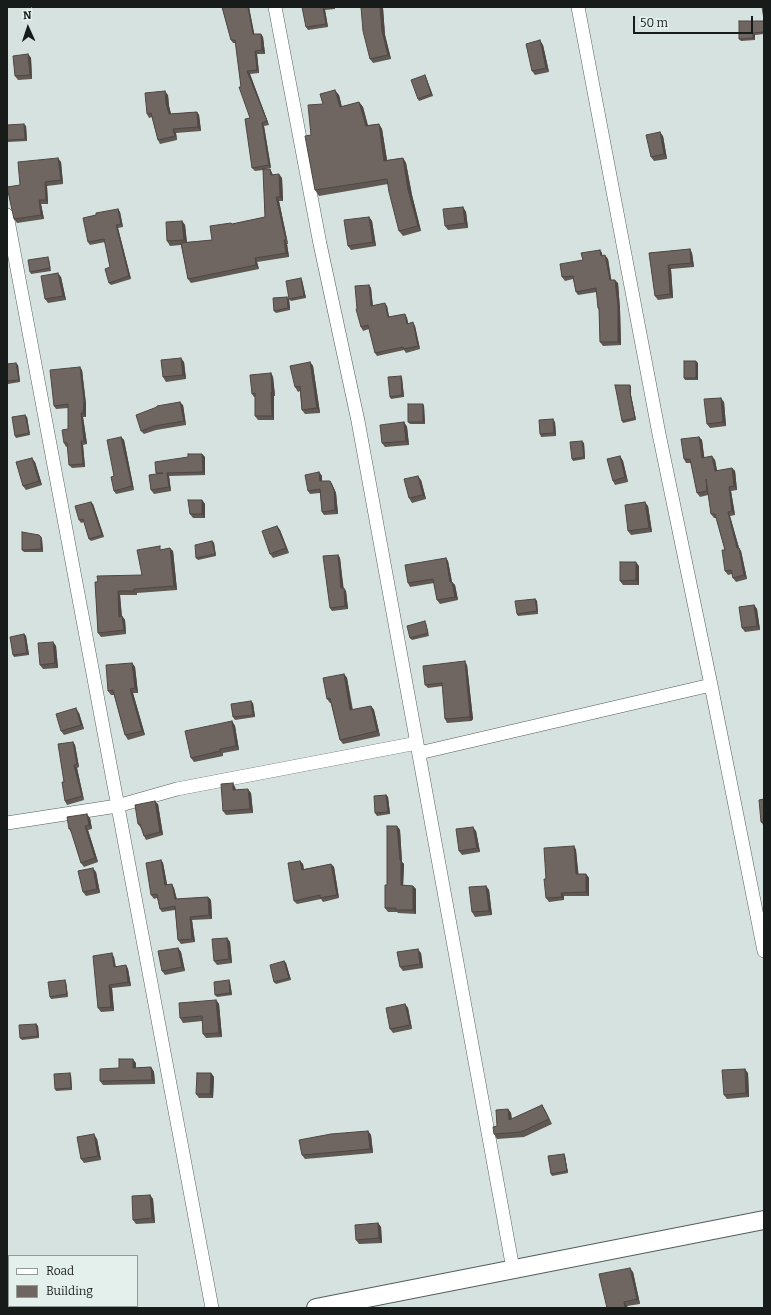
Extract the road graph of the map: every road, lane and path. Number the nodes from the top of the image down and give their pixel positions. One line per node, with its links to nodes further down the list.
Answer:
1 (275, 7): 5 (street)
2 (578, 7): 4 (street)
3 (7, 215): 6 (street)
4 (711, 685): 5 (street); 8 (street)
5 (418, 748): 6 (street); 10 (street)
6 (118, 806): 7 (street); 11 (street)
7 (7, 823)
8 (764, 951)
9 (764, 1220): 10 (main road)
10 (513, 1269): 12 (main road)
11 (212, 1308)
12 (316, 1308)

